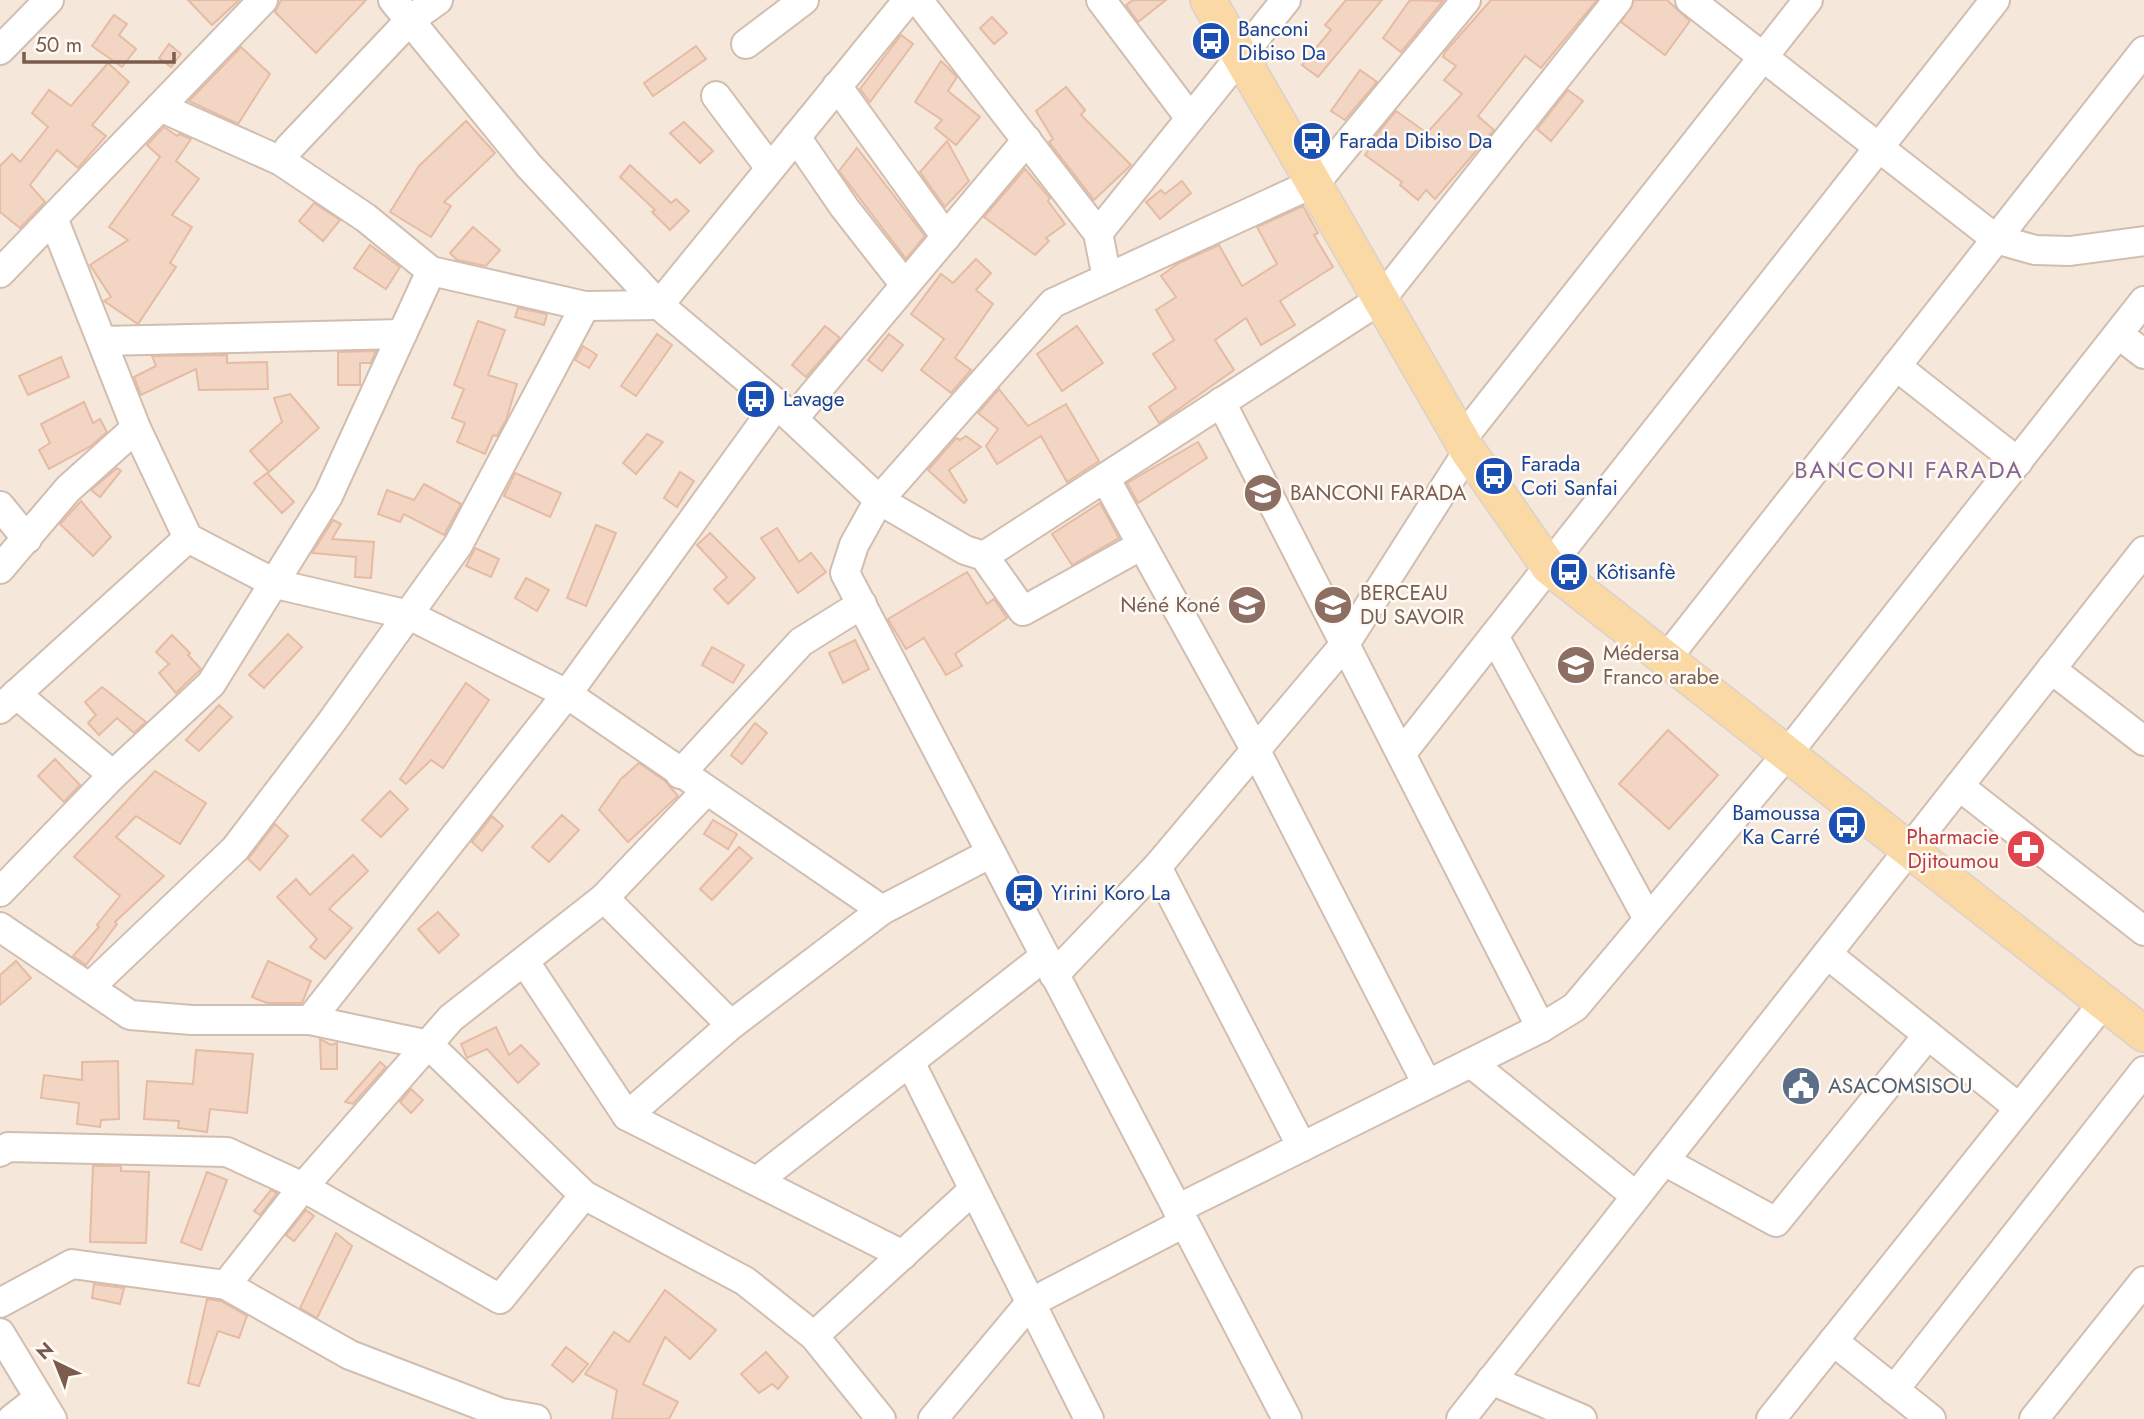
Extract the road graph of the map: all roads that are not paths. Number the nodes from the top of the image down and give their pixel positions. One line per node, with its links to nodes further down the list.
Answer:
1 (49, 0): 17 (street)
2 (263, 0): 23 (street)
3 (438, 0): 15 (street)
4 (804, 0): 16 (street)
5 (908, 0): 21 (street)
6 (918, 0): 26 (street)
7 (1101, 0): 24 (street)
8 (1208, 0): 19 (main road)
9 (1286, 0): 19 (street)
10 (1466, 0): 30 (street)
11 (1618, 0): 40 (street)
12 (1690, 0): 20 (street)
13 (1808, 0): 20 (street)
14 (1996, 0): 27 (street)
15 (401, 10): 28 (street); 42 (street)
16 (746, 44)
17 (0, 50)
18 (2144, 51): 34 (street)
19 (1241, 56): 24 (street); 30 (main road)
20 (1763, 57): 27 (street); 52 (street)
21 (837, 86): 25 (street); 33 (street)
22 (716, 96): 29 (street)
23 (160, 107): 28 (street); 31 (street)
24 (1190, 118): 32 (street)
25 (796, 136): 29 (street); 39 (street)
26 (1027, 140): 32 (street); 33 (street)
27 (1879, 148): 34 (street); 62 (street)
28 (281, 161): 36 (street)
29 (770, 168): 42 (street)
30 (1316, 182): 38 (street); 40 (main road)
31 (53, 218): 37 (street); 46 (street)
32 (1098, 233): 38 (street)
33 (946, 237): 39 (street)
34 (1996, 239): 35 (street); 48 (street)
35 (2144, 241)
36 (431, 271): 43 (street); 44 (street)
37 (0, 273)
38 (1107, 278): 55 (street)
39 (905, 285): 50 (street)
40 (1381, 299): 49 (street); 52 (main road)
41 (2144, 301): 45 (street)
42 (659, 305): 43 (street); 50 (street)
43 (585, 306): 66 (street)
44 (402, 334): 46 (street); 64 (street)
45 (2118, 334): 47 (street); 53 (street)
46 (102, 341): 51 (street)
47 (2144, 354)
48 (1896, 366): 53 (street); 69 (street)
49 (1221, 402): 54 (street); 68 (street)
50 (785, 412): 55 (street); 71 (street)
51 (136, 428): 57 (street); 58 (street)
52 (1465, 445): 62 (main road); 68 (street)
53 (2018, 461): 76 (street)
54 (1105, 478): 59 (street); 61 (street)
55 (879, 500): 61 (street); 65 (street)
56 (0, 506): 58 (street)
57 (188, 538): 64 (street); 72 (street)
58 (27, 539): 63 (street)
59 (1142, 545): 61 (street); 74 (street)
60 (2144, 551): 70 (street)
61 (984, 556)
62 (1549, 567): 67 (street); 69 (main road)
63 (0, 569)
64 (276, 584): 66 (street); 78 (street)
65 (862, 604): 77 (street); 82 (street)
66 (409, 615): 71 (street); 93 (street)
67 (1494, 636): 75 (street); 87 (street)
68 (1345, 644): 74 (street); 75 (street)
69 (1665, 659): 76 (main road)
70 (2052, 669): 73 (street); 79 (street)
71 (567, 694): 77 (street); 95 (street)
72 (8, 701): 78 (street)
73 (2144, 741)
74 (1256, 751): 83 (street); 104 (street)
75 (1401, 754): 97 (street)
76 (1787, 754): 81 (main road); 87 (street)
77 (680, 774): 80 (street)
78 (113, 775): 84 (street)
79 (1959, 786): 81 (street); 89 (street)
80 (705, 792): 85 (street); 86 (street)
81 (1909, 850): 90 (street); 94 (main road)
82 (990, 853): 86 (street); 92 (street)
83 (1157, 867): 92 (street); 108 (street)
84 (0, 892)
85 (604, 898): 91 (street); 96 (street)
86 (882, 910): 96 (street)
87 (1648, 919): 97 (street)
88 (0, 927): 93 (street)
89 (2144, 931)
90 (1827, 954): 99 (street); 109 (street)
91 (525, 962): 100 (street); 106 (street)
92 (1049, 966): 101 (street); 115 (street)
93 (90, 987): 95 (street)
94 (2104, 1002): 98 (main road); 105 (street)
95 (310, 1020): 100 (street)
96 (732, 1025): 106 (street)
97 (1541, 1028): 102 (street)
98 (2144, 1034)
99 (1928, 1035): 105 (street); 109 (street)
100 (429, 1045): 111 (street); 113 (street)
101 (909, 1062): 110 (street); 112 (street)
102 (1471, 1063): 104 (street); 114 (street)
103 (2144, 1071): 125 (street)
104 (1427, 1084): 108 (street)
105 (2019, 1108): 123 (street)
106 (627, 1116): 110 (street)
107 (3, 1144): 111 (street)
108 (1301, 1147): 115 (street)
109 (1664, 1161): 114 (street)
110 (757, 1181): 116 (street)
111 (303, 1187): 113 (street); 118 (street)
112 (972, 1191): 116 (street); 120 (street)
113 (584, 1195): 122 (street)
114 (1636, 1196): 124 (street)
115 (1181, 1216): 120 (street); 132 (street)
116 (903, 1255): 122 (street)
117 (2144, 1280): 137 (street)
118 (226, 1285): 119 (street); 128 (street)
119 (0, 1303)
120 (1030, 1303): 130 (street); 131 (street)
121 (0, 1333): 126 (street)
122 (814, 1335): 129 (street)
123 (1833, 1341): 125 (street); 135 (street)
124 (1491, 1380): 133 (street); 134 (street)
125 (1894, 1390): 136 (street)
126 (46, 1409): 127 (street)
127 (12, 1419)
128 (537, 1419)
129 (881, 1419)
130 (933, 1419)
131 (1090, 1419)
132 (1287, 1419)
133 (1461, 1419)
134 (1582, 1419)
135 (1771, 1419)
136 (1931, 1419)
137 (2034, 1419)

